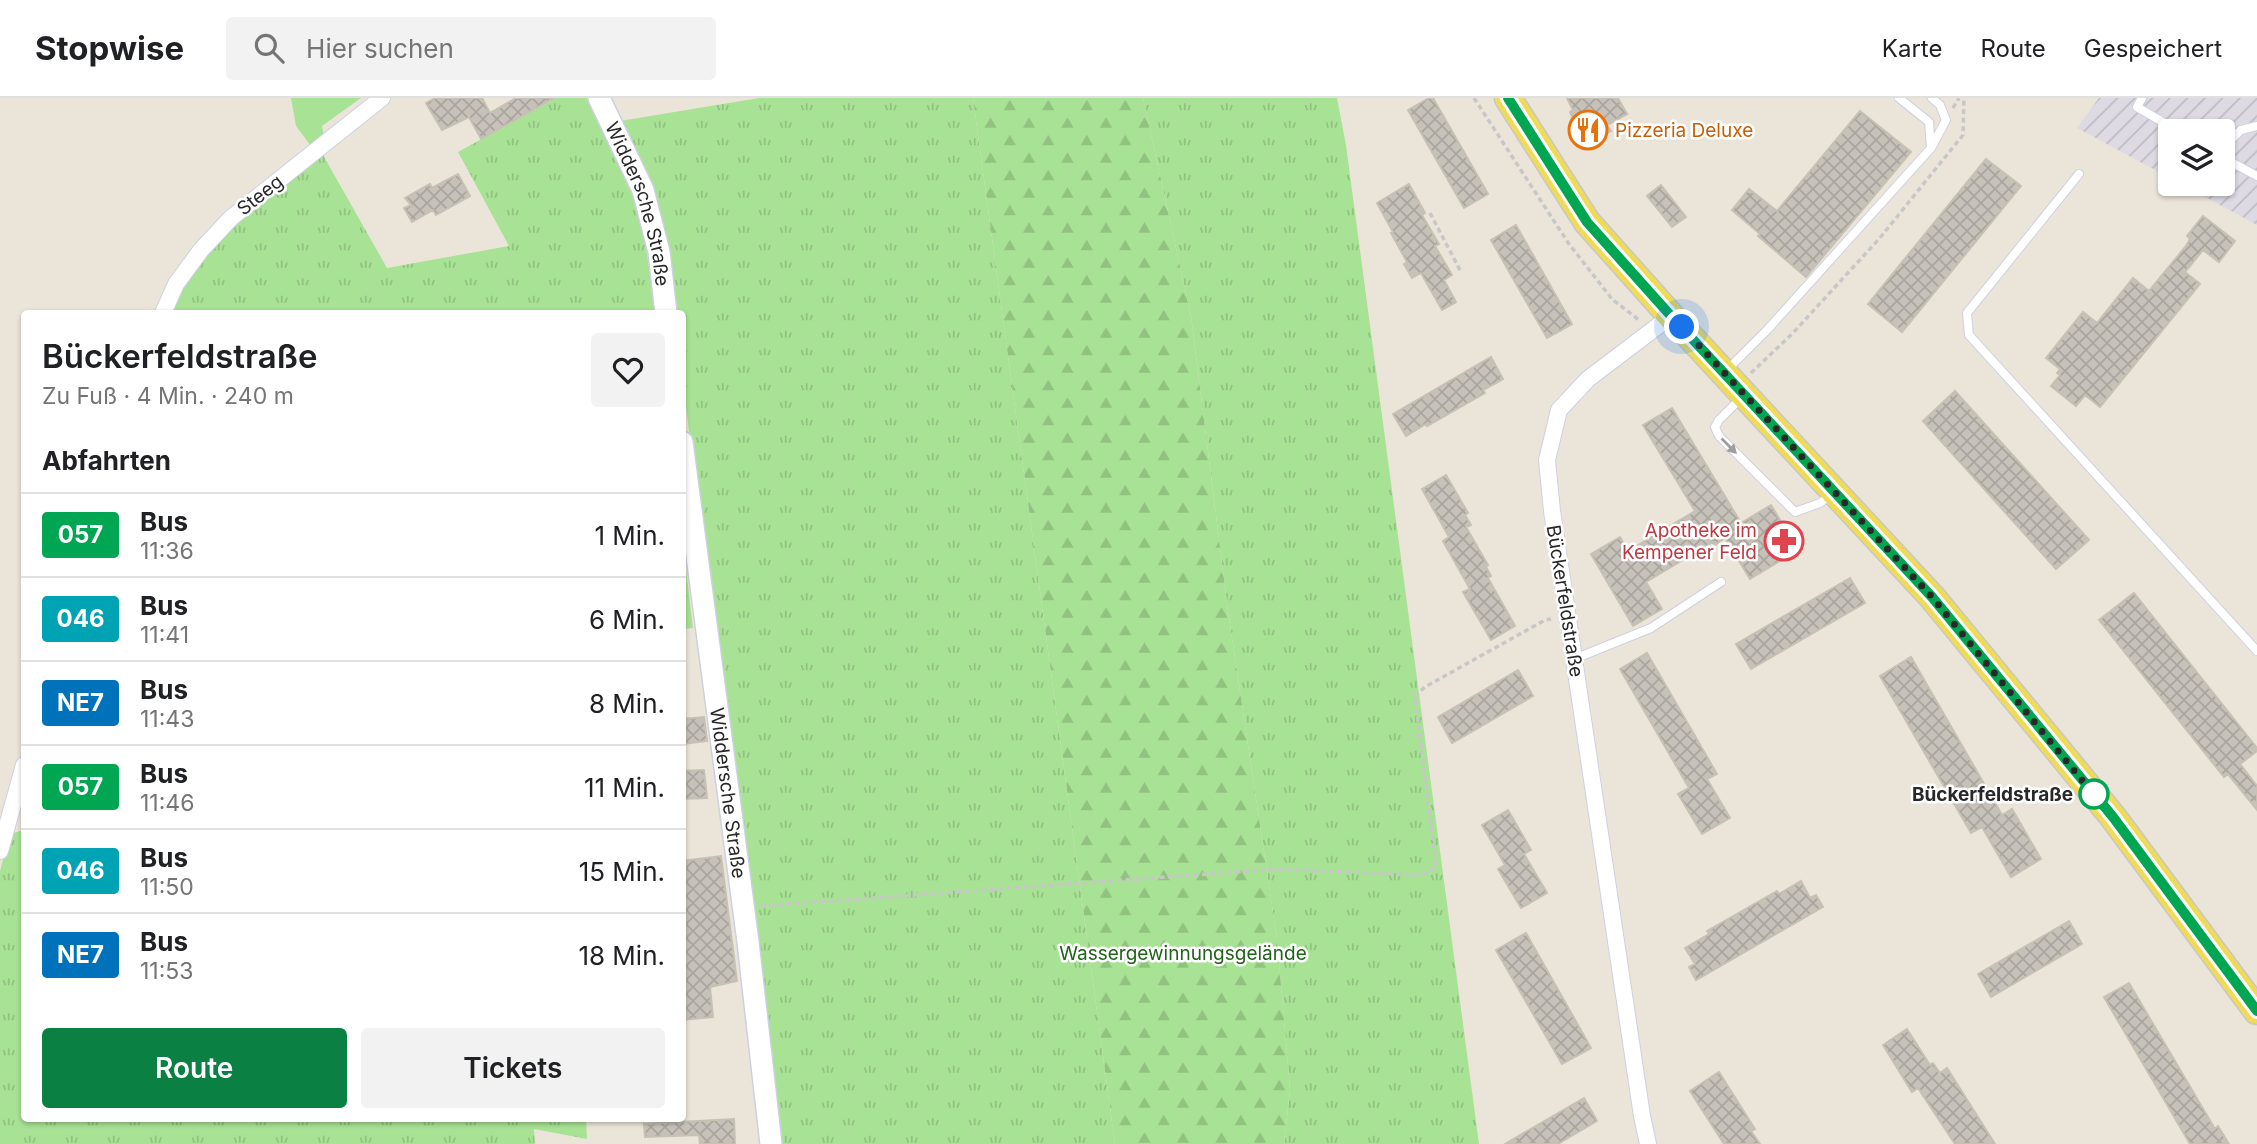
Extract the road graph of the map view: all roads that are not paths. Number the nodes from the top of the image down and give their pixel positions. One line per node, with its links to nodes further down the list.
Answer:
1 (382, 98): 14 (street, Steeg)
2 (599, 98): 15 (street, Widdersche Straße)
3 (1508, 98): 16 (main road)
4 (1899, 98): 10 (lane)
5 (1932, 98): 10 (lane)
6 (2142, 98): 7 (lane)
7 (2158, 119)
8 (2257, 126): 9 (lane)
9 (2235, 136)
10 (1931, 148): 17 (lane)
11 (2235, 164): 13 (lane)
12 (2079, 174): 21 (lane)
13 (2257, 176)
14 (164, 310)
15 (666, 310)
16 (1671, 316): 17 (main road); 22 (street, Bückerfeldstraße)
17 (1735, 384): 19 (main road); 19 (lane, one-way to 19)
18 (686, 472): 26 (street, Widdersche Straße)
19 (1835, 492): 25 (main road)
20 (1721, 582): 22 (lane)
21 (2257, 651)
22 (1574, 659): 27 (street, Bückerfeldstraße)
23 (21, 776): 24 (street)
24 (0, 851)
25 (2257, 1010)
26 (771, 1144)
27 (1648, 1144)

